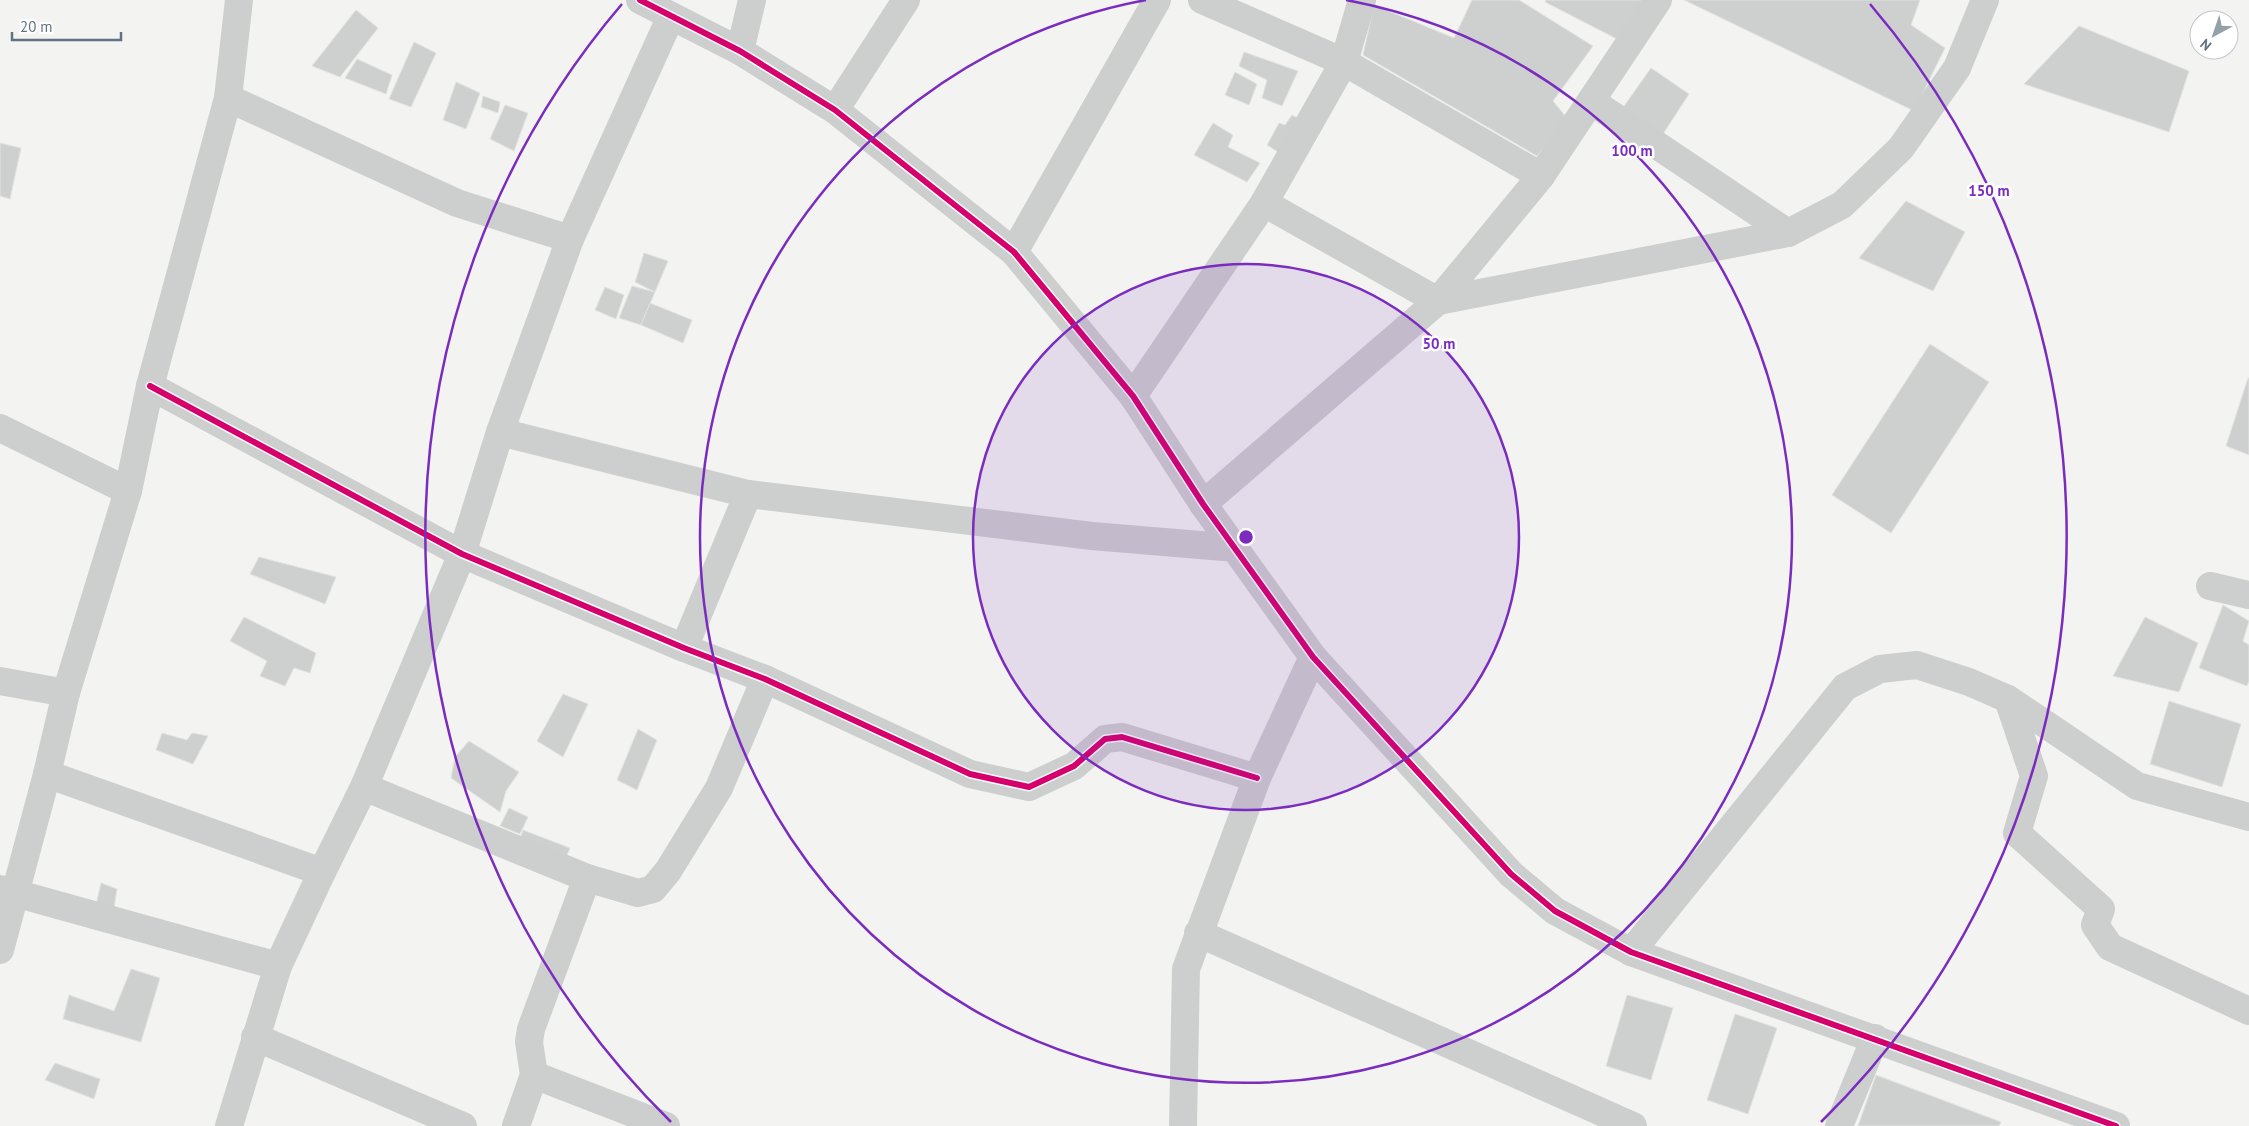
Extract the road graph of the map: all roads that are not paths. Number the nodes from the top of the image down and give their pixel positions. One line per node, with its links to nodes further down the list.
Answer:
1 (239, 0): 13 (street)
2 (640, 0): 10 (street)
3 (752, 0): 11 (street)
4 (906, 0): 15 (street)
5 (1157, 0): 20 (street)
6 (1202, 0): 12 (street)
7 (1362, 0): 12 (street)
8 (1658, 0): 14 (street)
9 (1985, 0): 18 (street)
10 (670, 16): 11 (street); 19 (street)
11 (740, 51): 15 (street)
12 (1344, 62): 16 (street); 17 (street)
13 (228, 98): 19 (street); 22 (street)
14 (1591, 101): 16 (street); 18 (street)
15 (835, 110): 20 (street)
16 (1541, 176): 21 (street)
17 (1264, 203): 21 (street); 23 (street)
18 (1788, 234): 21 (street)
19 (570, 239): 25 (street)
20 (1014, 252): 23 (street)
21 (1438, 300): 28 (street)
22 (150, 386): 26 (street); 30 (street)
23 (1133, 396): 28 (street)
24 (0, 428): 26 (street)
25 (500, 432): 27 (street); 30 (street)
26 (128, 491): 37 (street)
27 (748, 494): 29 (street); 33 (street)
28 (1202, 504): 29 (street)
29 (1236, 548): 34 (street)
30 (462, 554): 33 (street); 41 (street)
31 (2210, 586): 32 (street)
32 (2249, 595)
33 (684, 648): 35 (street)
34 (1313, 658): 40 (street); 48 (street)
35 (765, 679): 40 (street); 44 (street)
36 (0, 681): 37 (street)
37 (66, 693): 39 (street)
38 (2008, 699): 42 (street); 48 (street); 50 (street)
39 (47, 774): 43 (street); 45 (street)
40 (1257, 778): 46 (street)
41 (364, 787): 43 (street); 44 (street)
42 (2249, 817)
43 (322, 872): 49 (street)
44 (587, 878): 53 (street)
45 (7, 891): 47 (street); 49 (street)
46 (1198, 933): 58 (street); 59 (street)
47 (0, 950)
48 (1631, 952): 52 (street)
49 (278, 966): 51 (street)
50 (2249, 1011)
51 (255, 1037): 54 (street); 55 (street)
52 (1875, 1038): 60 (street); 61 (street)
53 (534, 1075): 56 (street); 57 (street)
54 (229, 1126)
55 (463, 1126)
56 (516, 1126)
57 (666, 1126)
58 (1183, 1126)
59 (1633, 1126)
60 (1839, 1126)
61 (2116, 1126)

